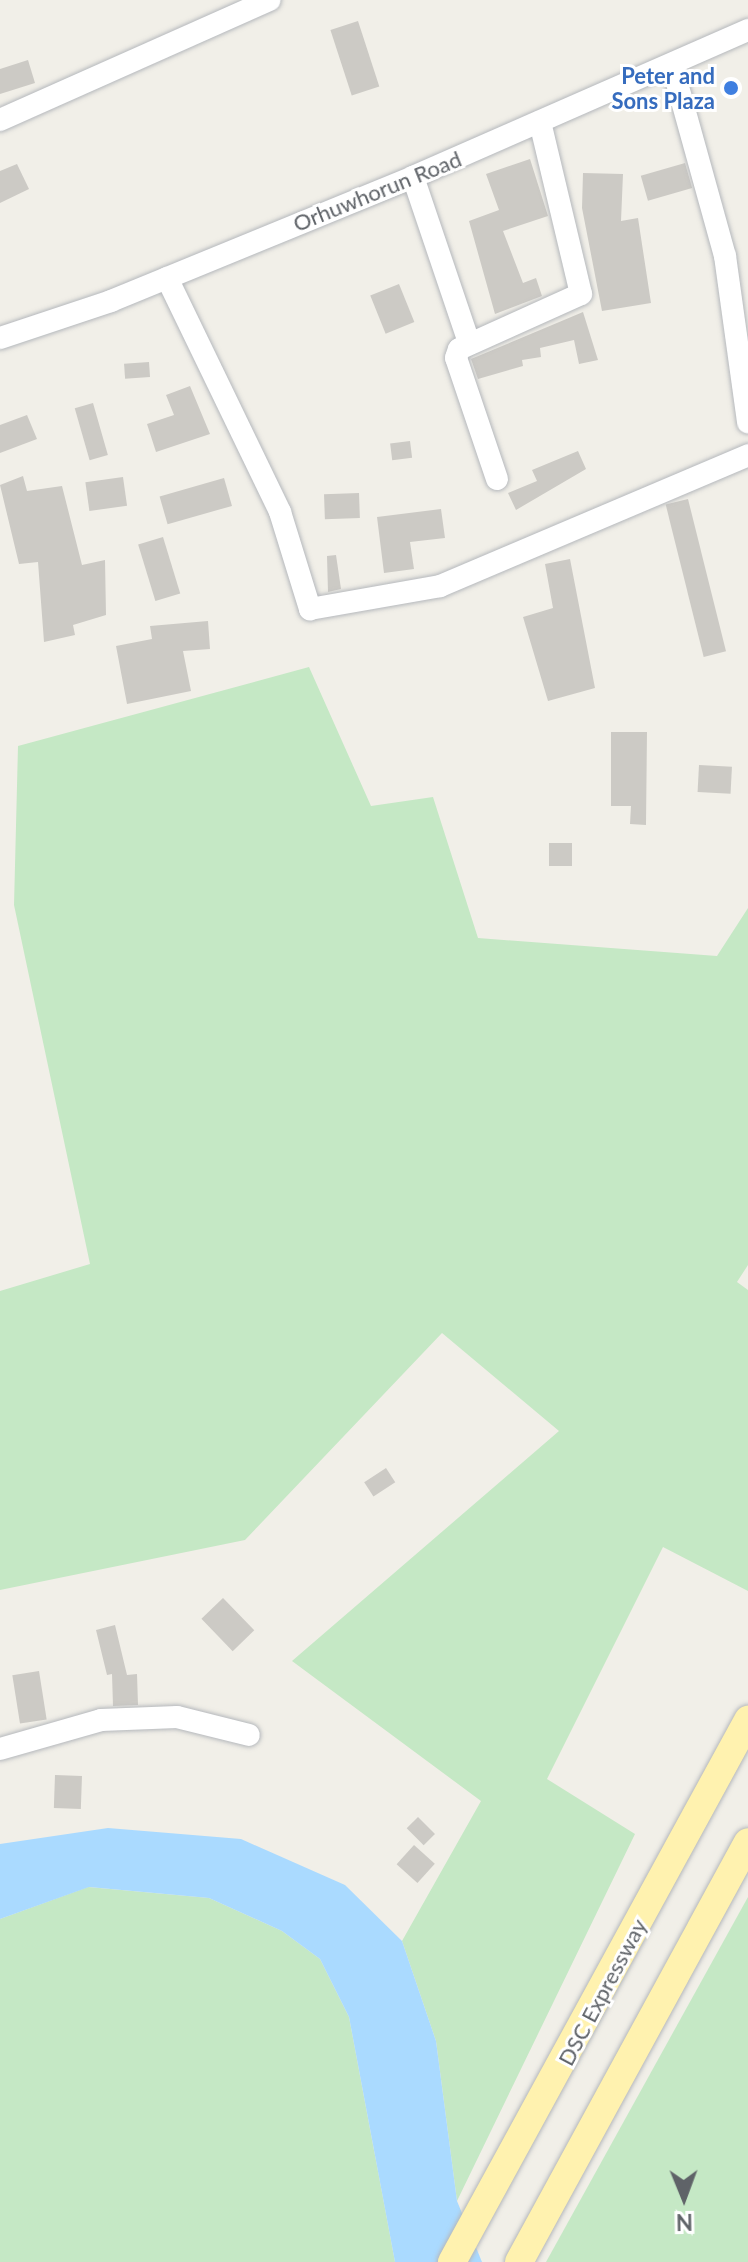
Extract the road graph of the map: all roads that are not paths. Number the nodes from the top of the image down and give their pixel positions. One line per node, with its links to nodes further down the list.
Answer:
1 (269, 0): 4 (street)
2 (748, 30): 3 (street, Orhuwhorun Road)
3 (672, 65): 5 (street, Orhuwhorun Road); 10 (street)
4 (0, 120)
5 (540, 122): 6 (street, Orhuwhorun Road); 9 (street)
6 (413, 177): 7 (street, Orhuwhorun Road); 9 (street)
7 (167, 278): 8 (street, Orhuwhorun Road); 12 (street)
8 (0, 338)
9 (469, 342): 13 (street)
10 (745, 345): 11 (street)
11 (748, 422)
12 (748, 455)
13 (497, 479)
14 (748, 1720): 18 (main road, DSC Expressway)
15 (249, 1735): 16 (street)
16 (0, 1749)
17 (748, 1842): 19 (main road)
18 (452, 2262)
19 (519, 2262)

